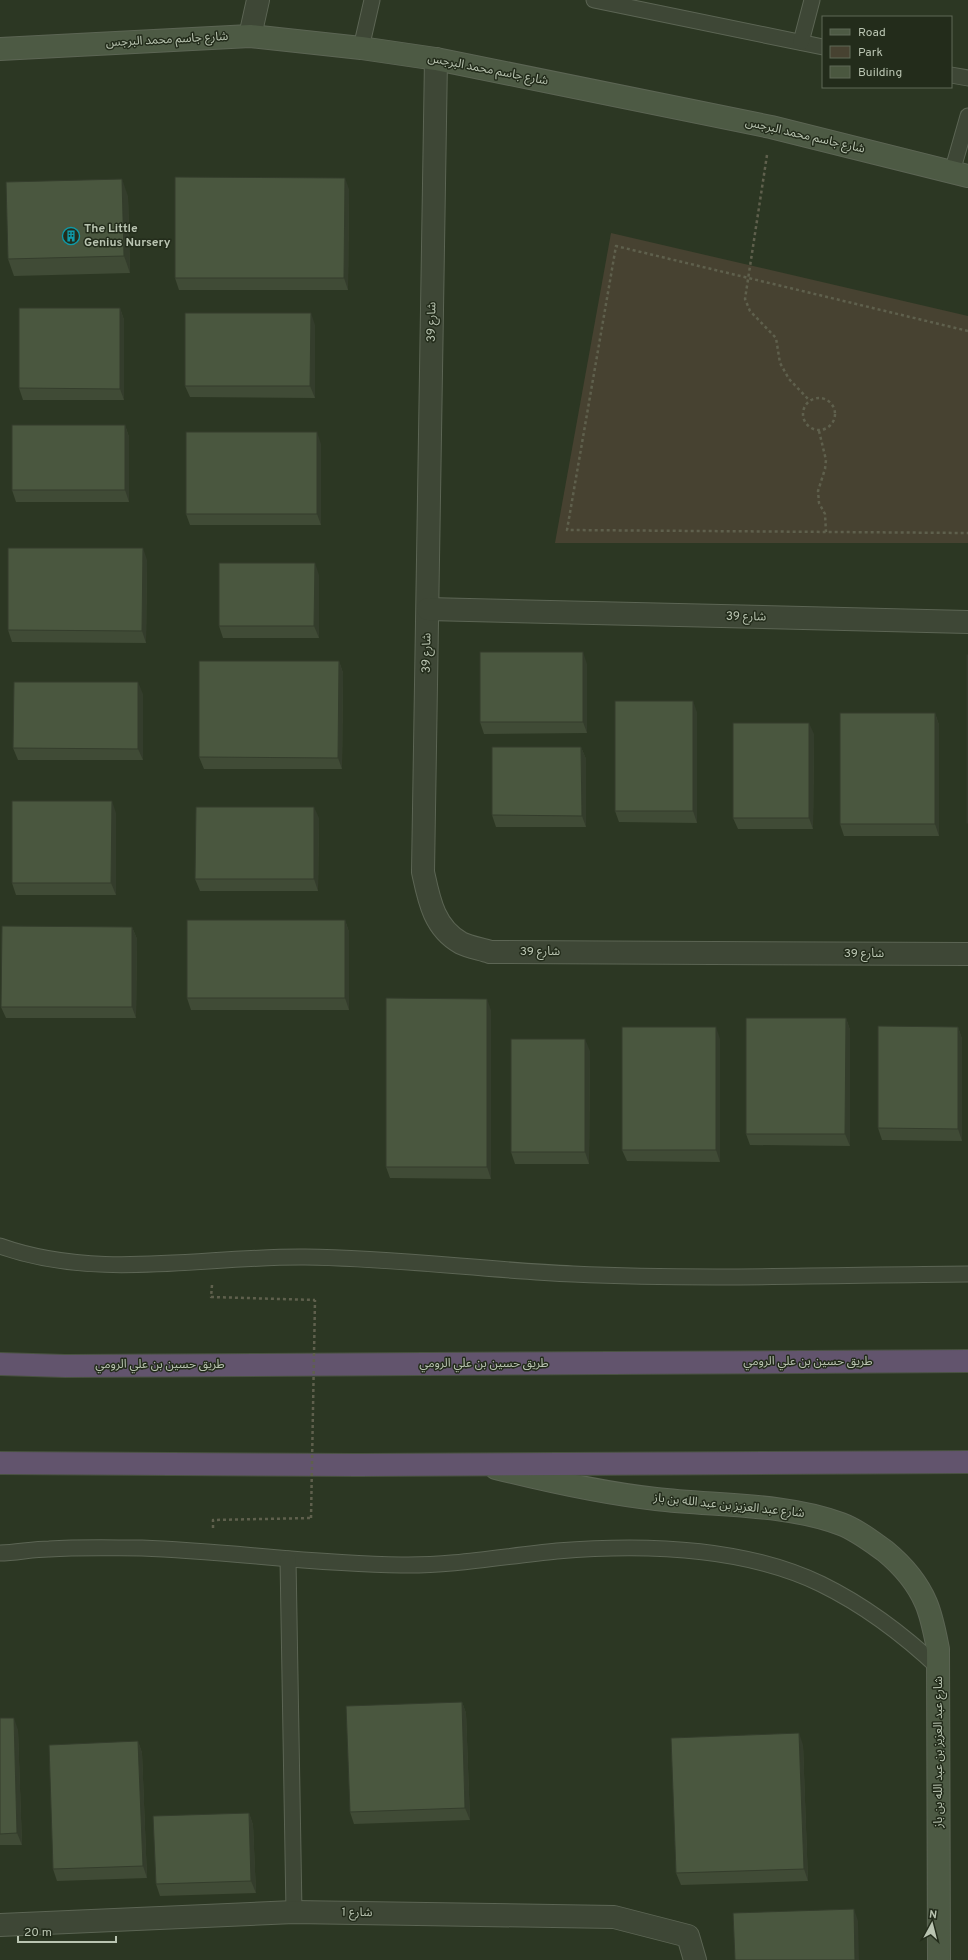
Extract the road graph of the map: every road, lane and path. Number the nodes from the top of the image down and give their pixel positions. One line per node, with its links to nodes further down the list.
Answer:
1 (258, 0): 5 (street)
2 (372, 0): 8 (lane)
3 (594, 0): 6 (lane)
4 (812, 0): 6 (lane)
5 (250, 36): 8 (street, شارع جاسم محمد البرجس); 9 (street, شارع جاسم محمد البرجس)
6 (802, 42): 7 (lane)
7 (822, 47)
8 (361, 48): 10 (street, شارع جاسم محمد البرجس)
9 (0, 49)
10 (436, 59): 14 (street, شارع جاسم محمد البرجس); 22 (street, شارع 39)
11 (952, 74): 12 (lane)
12 (968, 78)
13 (968, 116): 15 (lane)
14 (771, 127): 15 (street, شارع جاسم محمد البرجس); 16 (path)
15 (960, 174)
16 (747, 278): 17 (path); 18 (path); 20 (path)
17 (968, 331)
18 (809, 400): 19 (path); 19 (path)
19 (819, 431): 20 (path)
20 (826, 532): 21 (path)
21 (968, 533)
22 (428, 609): 23 (street, شارع 39); 24 (street, شارع 39)
23 (968, 622)
24 (968, 954)
25 (0, 1246): 26 (lane)
26 (968, 1274)
27 (212, 1283): 33 (path, bridge)
28 (968, 1361): 29 (highway, طريق حسين بن علي الرومي)
29 (0, 1364)
30 (0, 1462): 32 (highway)
31 (968, 1462): 32 (highway)
32 (477, 1463): 36 (street, شارع عبد العزيز بن عبد الله بن باز)
33 (311, 1518)
34 (0, 1553): 35 (lane)
35 (288, 1559): 36 (lane); 37 (lane)
36 (940, 1669): 40 (street, شارع عبد العزيز بن عبد الله بن باز)
37 (294, 1912): 38 (street, شارع 1); 39 (street, شارع 1)
38 (0, 1925)
39 (695, 1960)
40 (939, 1960)

